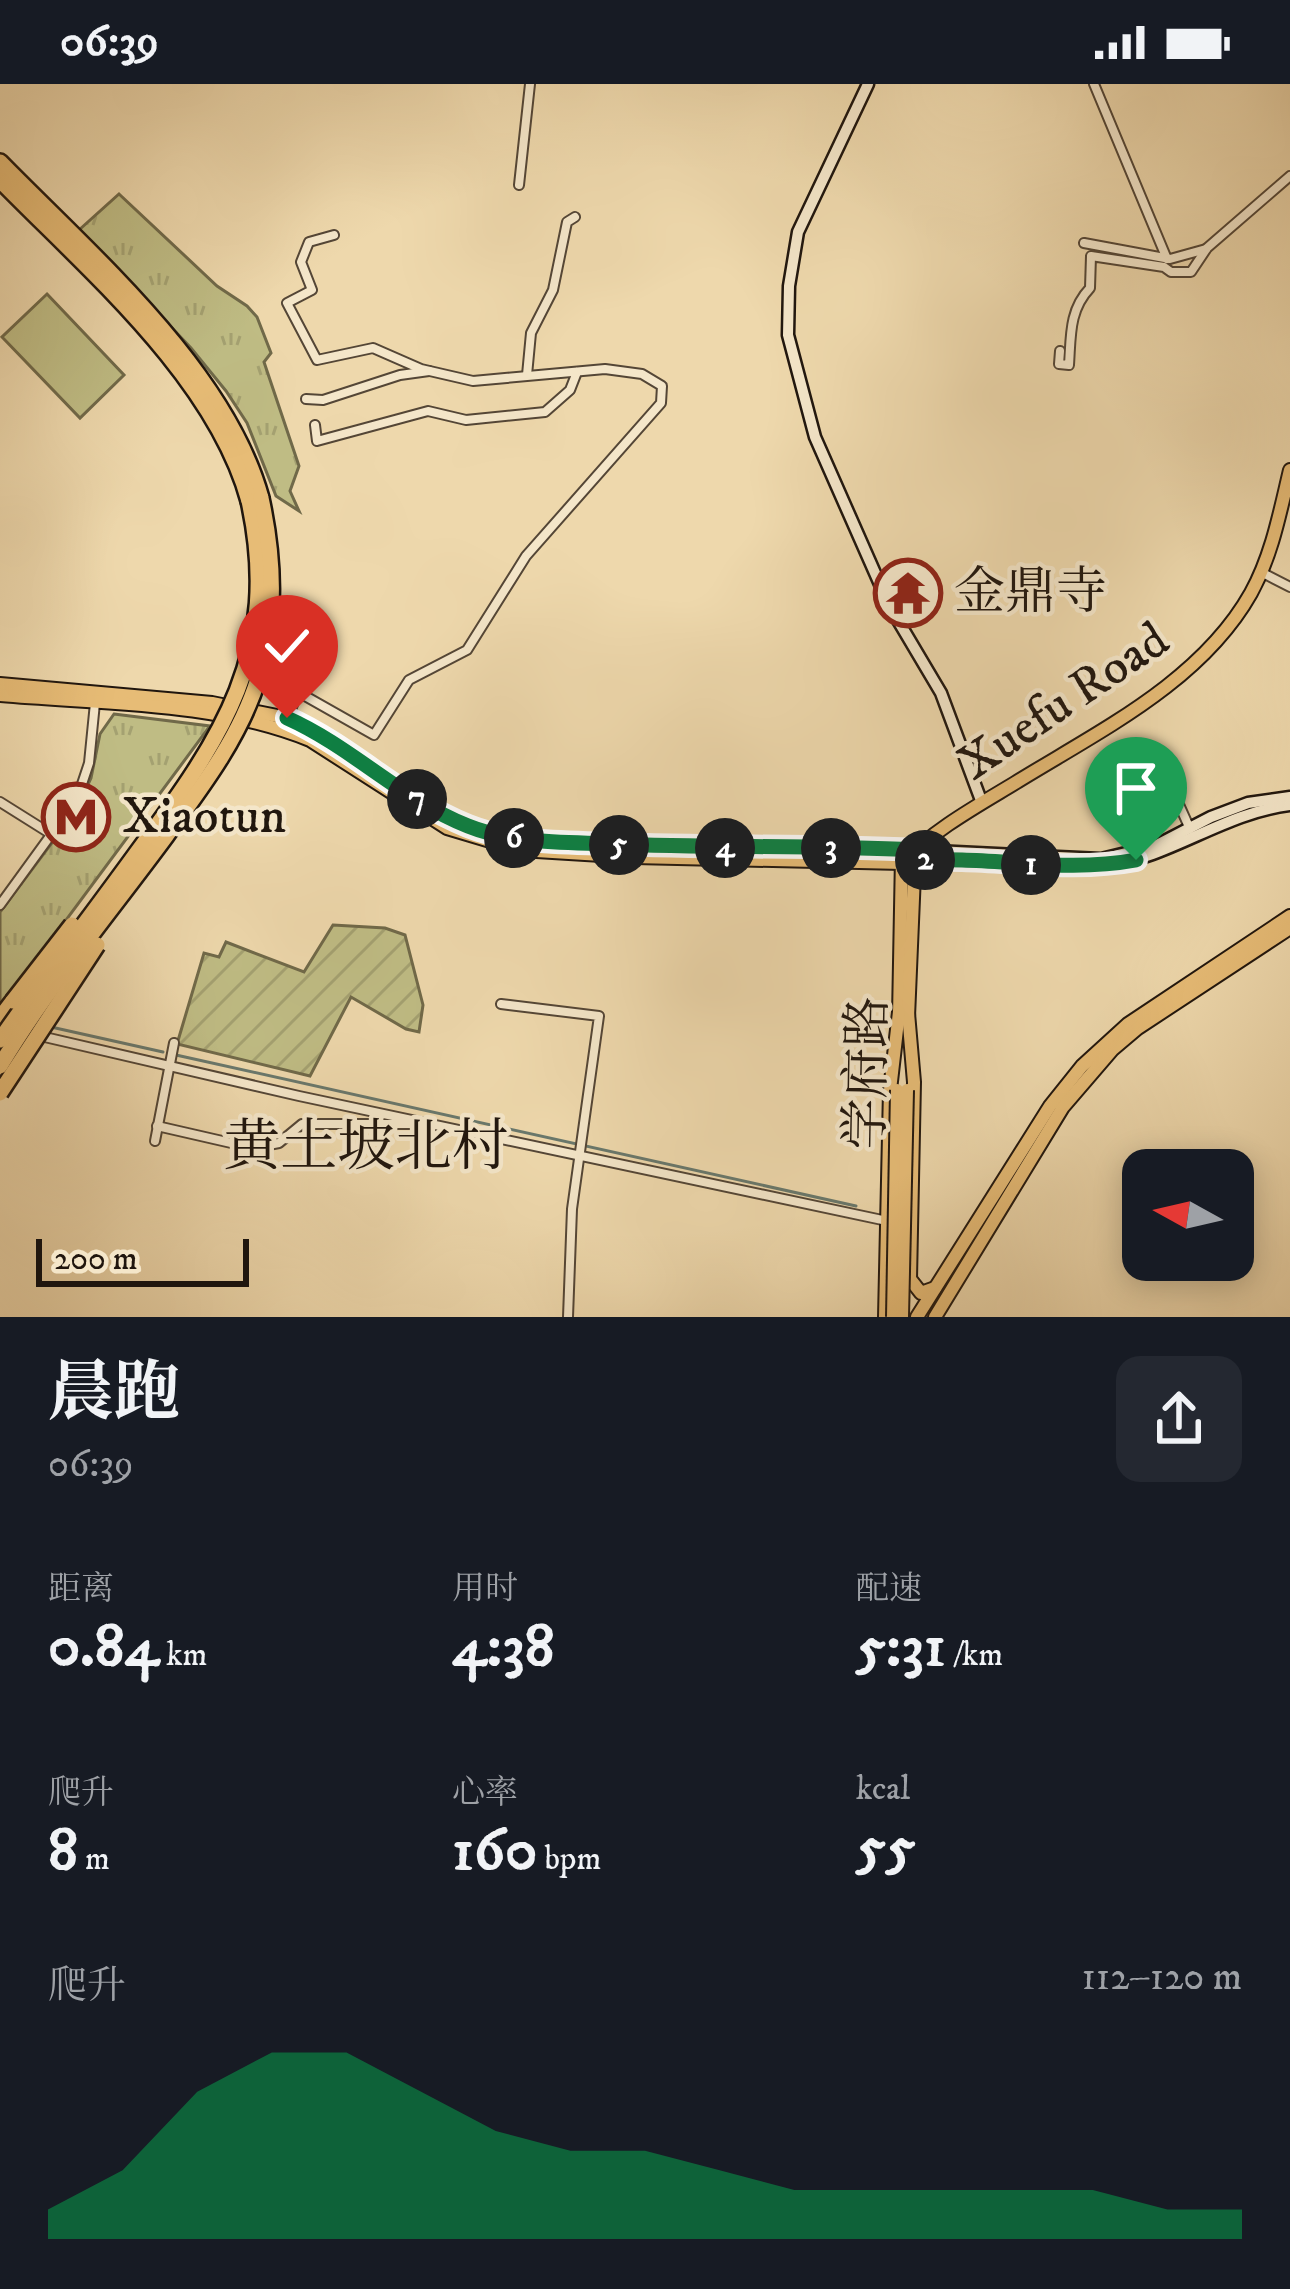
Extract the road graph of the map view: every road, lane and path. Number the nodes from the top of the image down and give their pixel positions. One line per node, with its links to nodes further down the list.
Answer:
1 (530, 84): 7 (street)
2 (868, 84): 31 (main road)
3 (1094, 84): 12 (street)
4 (0, 162): 20 (highway)
5 (1290, 176): 11 (street)
6 (0, 180): 20 (highway)
7 (519, 185)
8 (575, 218): 16 (street)
9 (334, 236): 14 (street)
10 (1084, 243): 12 (street)
11 (1207, 248): 12 (street); 13 (street)
12 (1166, 259)
13 (1060, 351)
14 (430, 370): 16 (street); 17 (street)
15 (577, 371): 16 (street); 18 (street); 28 (street)
16 (526, 375)
17 (307, 399)
18 (315, 424)
19 (1290, 470): 21 (main road, Xuefu Road)
20 (255, 499): 30 (highway, bridge)
21 (1261, 572): 22 (street); 31 (main road, Xuefu Road)
22 (1290, 587)
23 (0, 684): 26 (main road)
24 (0, 695): 25 (main road)
25 (95, 703): 26 (main road); 35 (street)
26 (225, 711): 27 (main road); 43 (main road)
27 (250, 716): 28 (main road); 36 (main road); 44 (main road)
28 (287, 718): 36 (main road)
29 (1160, 762): 34 (street)
30 (204, 772): 42 (highway, bridge); 45 (highway, bridge); 47 (highway, bridge); 50 (highway, bridge)
31 (980, 800): 36 (main road, Xuefu Road)
32 (1290, 801): 34 (main road); 36 (main road)
33 (0, 802): 35 (street)
34 (1190, 829): 36 (main road)
35 (51, 834): 37 (street)
36 (908, 856): 41 (main road, 学府路)
37 (0, 904)
38 (1290, 916): 60 (main road)
39 (1290, 928): 65 (main road)
40 (501, 1004): 56 (street)
41 (904, 1012): 49 (main road, 学府路); 57 (main road, 学府路); 59 (main road)
42 (0, 1018)
43 (0, 1030)
44 (28, 1033): 47 (main road); 48 (street)
45 (0, 1040)
46 (173, 1043): 48 (street)
47 (3, 1066)
48 (168, 1066): 51 (street); 54 (street)
49 (902, 1090): 62 (main road, 学府路, bridge); 63 (main road, 学府路, bridge)
50 (0, 1093)
51 (365, 1109): 53 (street); 56 (street)
52 (431, 1124): 53 (street)
53 (364, 1125): 54 (street)
54 (158, 1126): 55 (street)
55 (155, 1141)
56 (581, 1150): 57 (street); 61 (street)
57 (887, 1221): 58 (main road, 学府路)
58 (886, 1263): 59 (main road); 62 (main road, 学府路)
59 (910, 1263): 60 (main road)
60 (936, 1287): 64 (main road)
61 (568, 1317)
62 (889, 1317)
63 (902, 1317)
64 (917, 1317)
65 (935, 1317)

